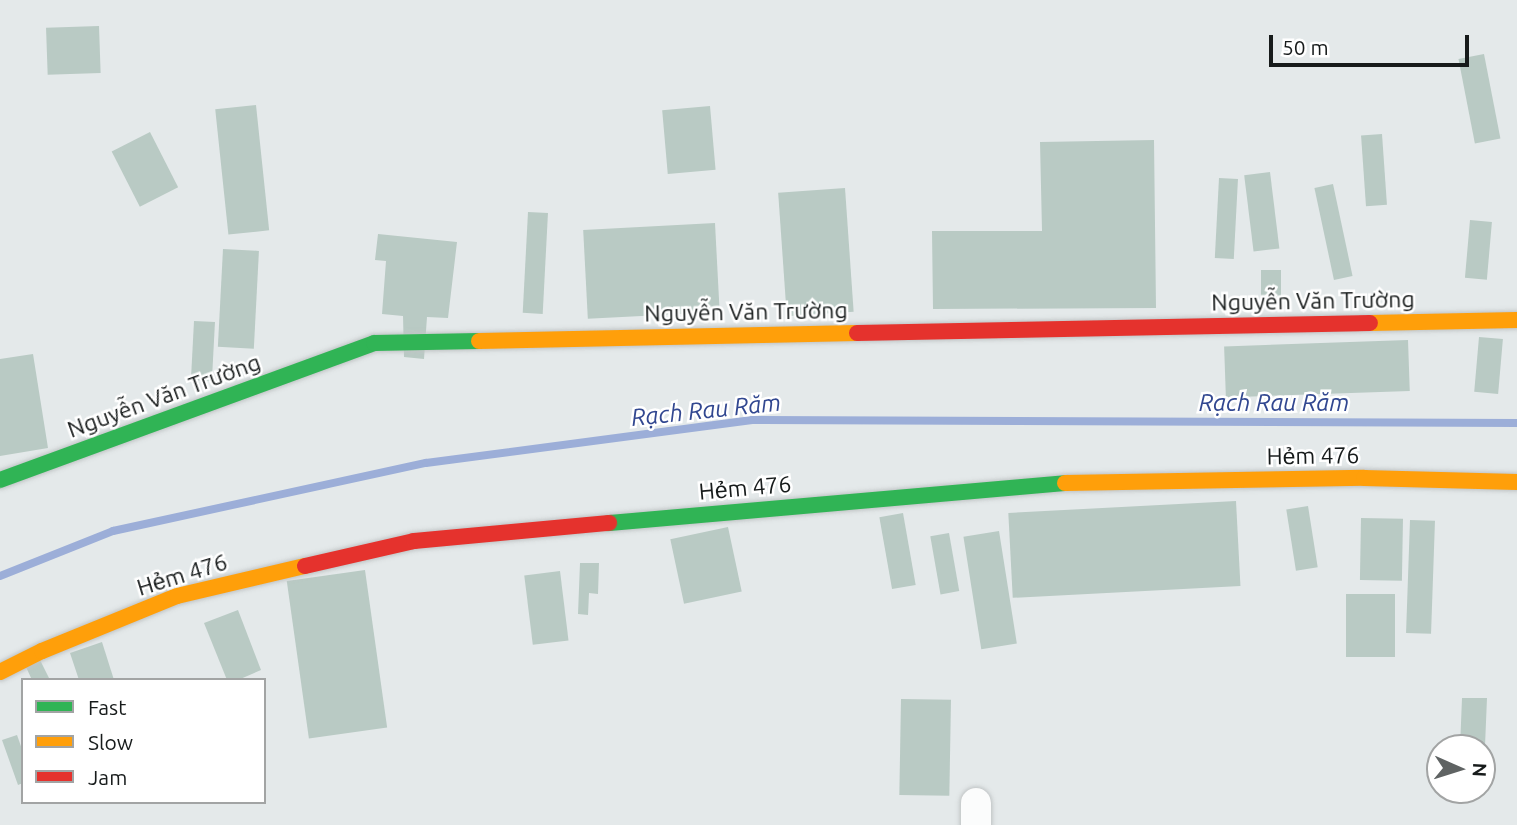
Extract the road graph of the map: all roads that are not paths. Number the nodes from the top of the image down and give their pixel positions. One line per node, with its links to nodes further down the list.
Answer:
1 (1517, 320): 2 (street, Nguyễn Văn Trường)
2 (0, 480)
3 (1517, 482): 4 (street, Hẻm 476)
4 (0, 672)

